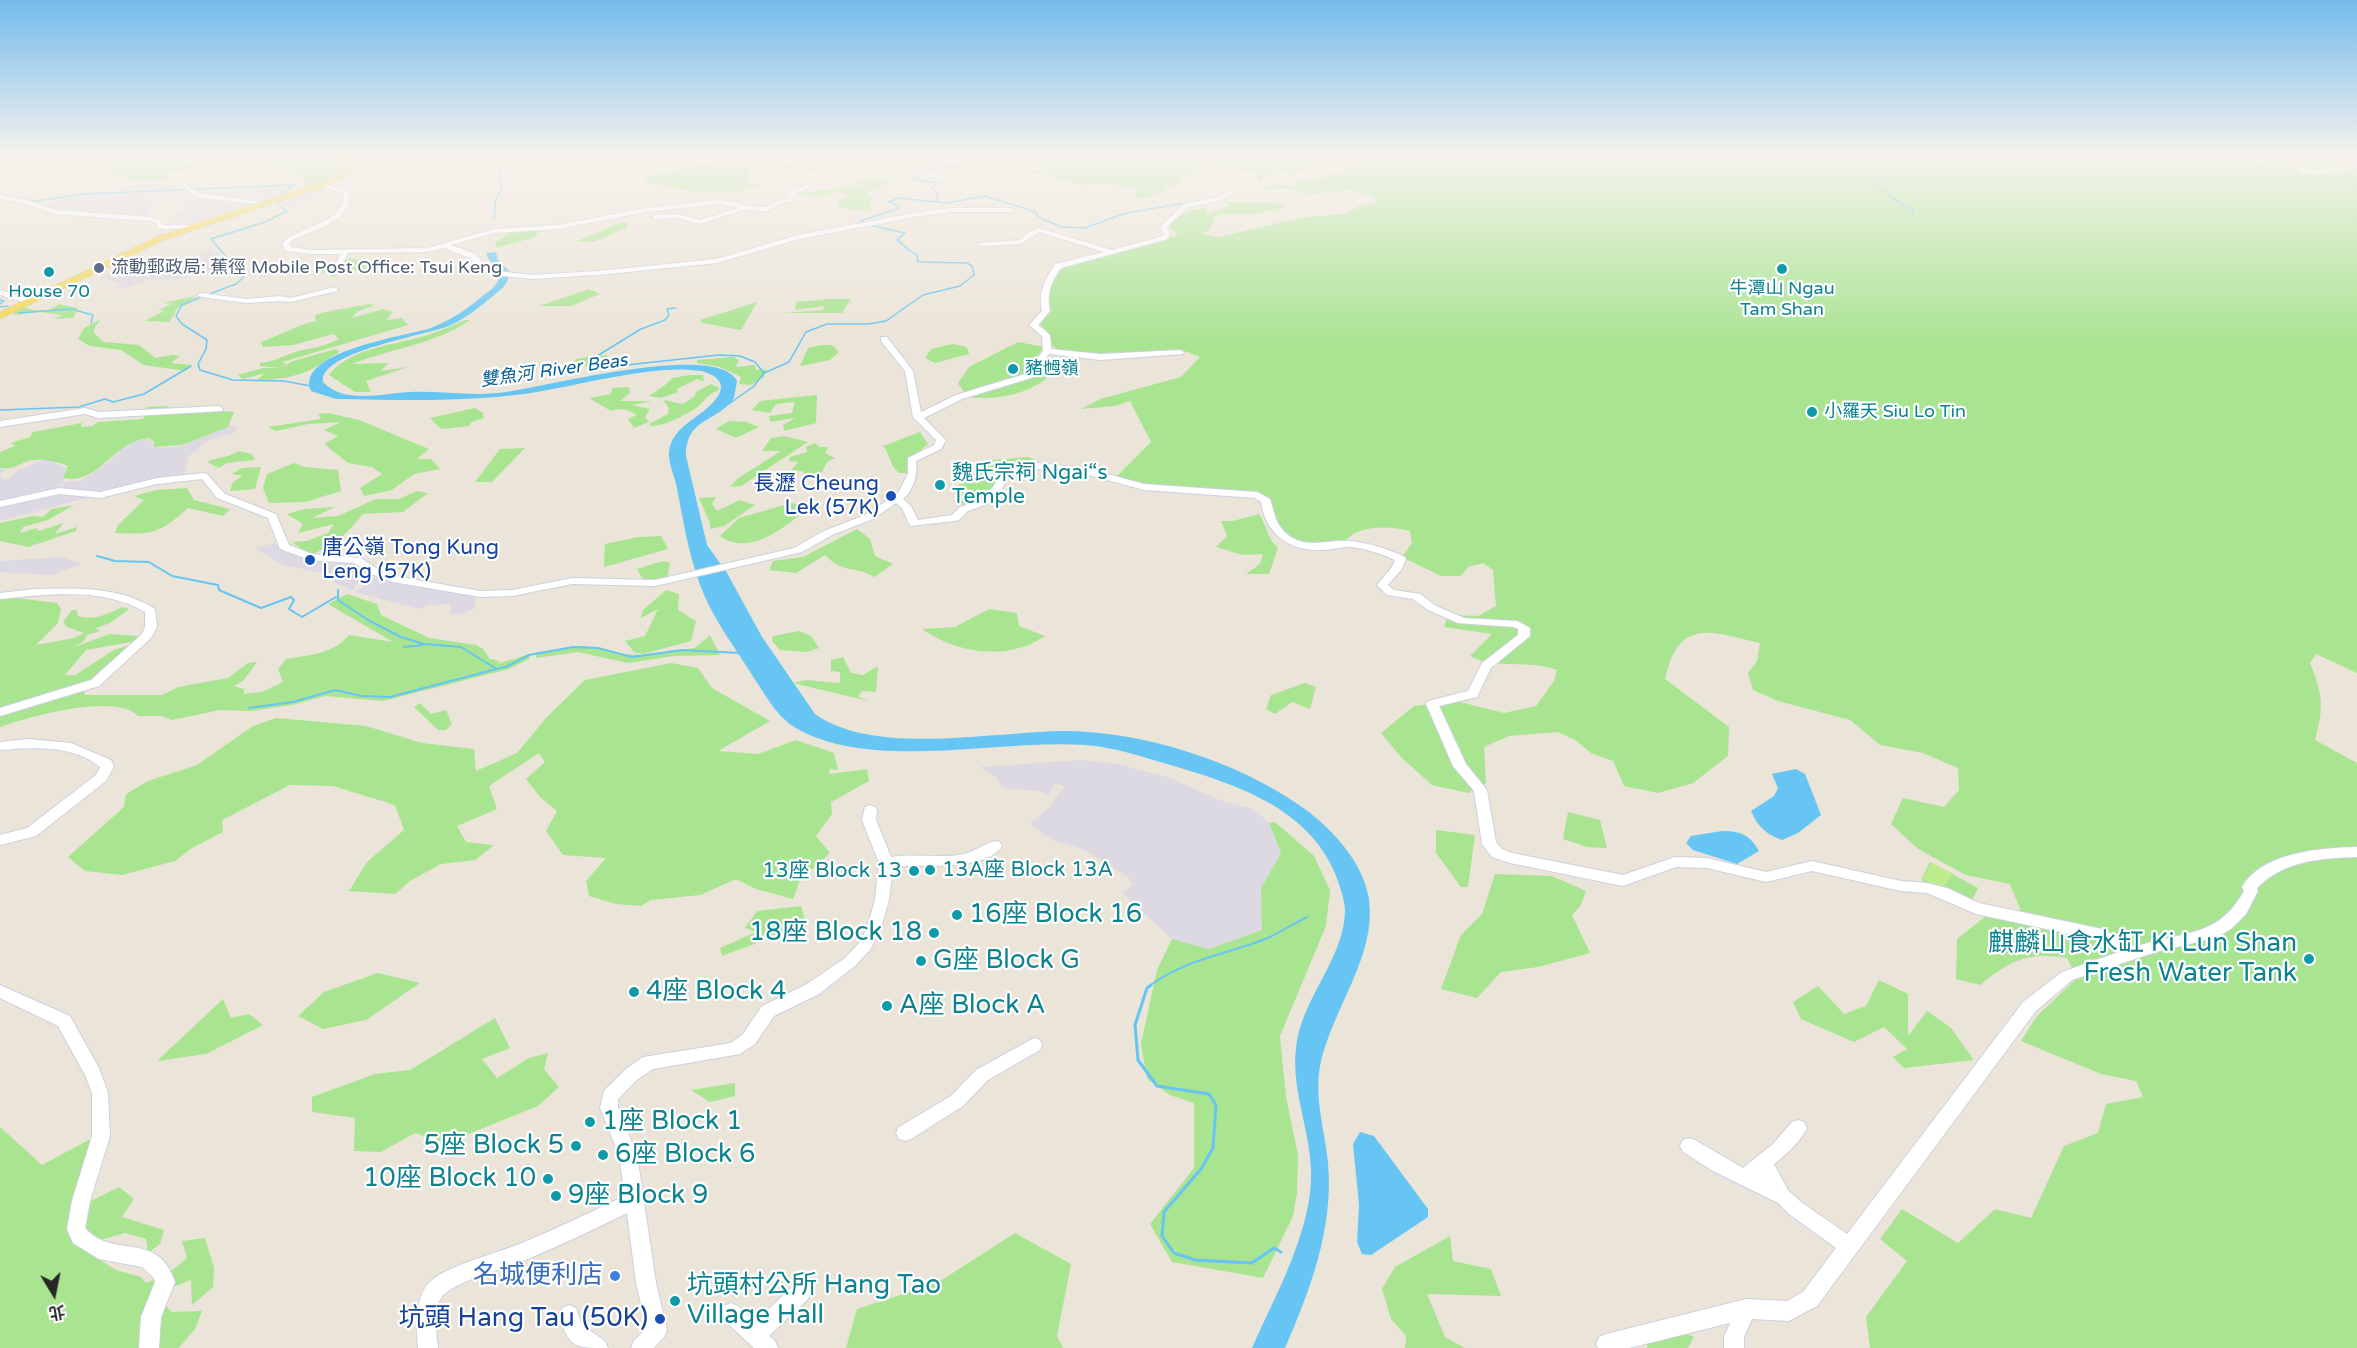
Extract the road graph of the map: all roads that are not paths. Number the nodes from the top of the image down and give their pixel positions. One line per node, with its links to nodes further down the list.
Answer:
1 (149, 219): 9 (street)
2 (215, 219): 9 (main road)
3 (329, 219): 12 (street)
4 (590, 219): 11 (street)
5 (689, 219): 6 (street)
6 (708, 219)
7 (894, 219): 11 (street)
8 (1169, 219): 13 (street)
9 (190, 227): 18 (main road)
10 (981, 244): 13 (street)
11 (446, 246): 12 (street)
12 (346, 251): 14 (street)
13 (1112, 252): 21 (street)
14 (337, 267)
15 (334, 289): 17 (street)
16 (0, 292): 18 (street)
17 (202, 295)
18 (29, 302): 19 (main road)
19 (0, 316)
20 (884, 339): 24 (street)
21 (1047, 351): 22 (street); 24 (street)
22 (1180, 352)
23 (219, 409): 25 (street)
24 (918, 417): 26 (street)
25 (0, 424)
26 (898, 500): 27 (street); 36 (street)
27 (0, 504)
28 (0, 596): 29 (street)
29 (0, 712)
30 (0, 746): 32 (street)
31 (870, 810): 35 (street)
32 (0, 840)
33 (995, 846): 35 (street)
34 (2357, 852): 36 (street)
35 (886, 863): 45 (street)
36 (2133, 953): 46 (street)
37 (0, 991): 53 (street)
38 (1034, 1045): 40 (street)
39 (1798, 1128): 42 (street)
40 (904, 1133)
41 (1689, 1146): 43 (street)
42 (1764, 1162): 43 (street); 44 (street)
43 (1744, 1178): 44 (street)
44 (1781, 1196): 46 (street)
45 (635, 1200): 54 (street); 56 (street)
46 (1850, 1247): 48 (street)
47 (801, 1292): 51 (street)
48 (1746, 1309): 52 (street); 57 (street)
49 (731, 1313): 51 (street)
50 (569, 1315): 55 (street)
51 (762, 1342)
52 (1606, 1344)
53 (149, 1348)
54 (428, 1348)
55 (598, 1348)
56 (641, 1348)
57 (1734, 1348)

